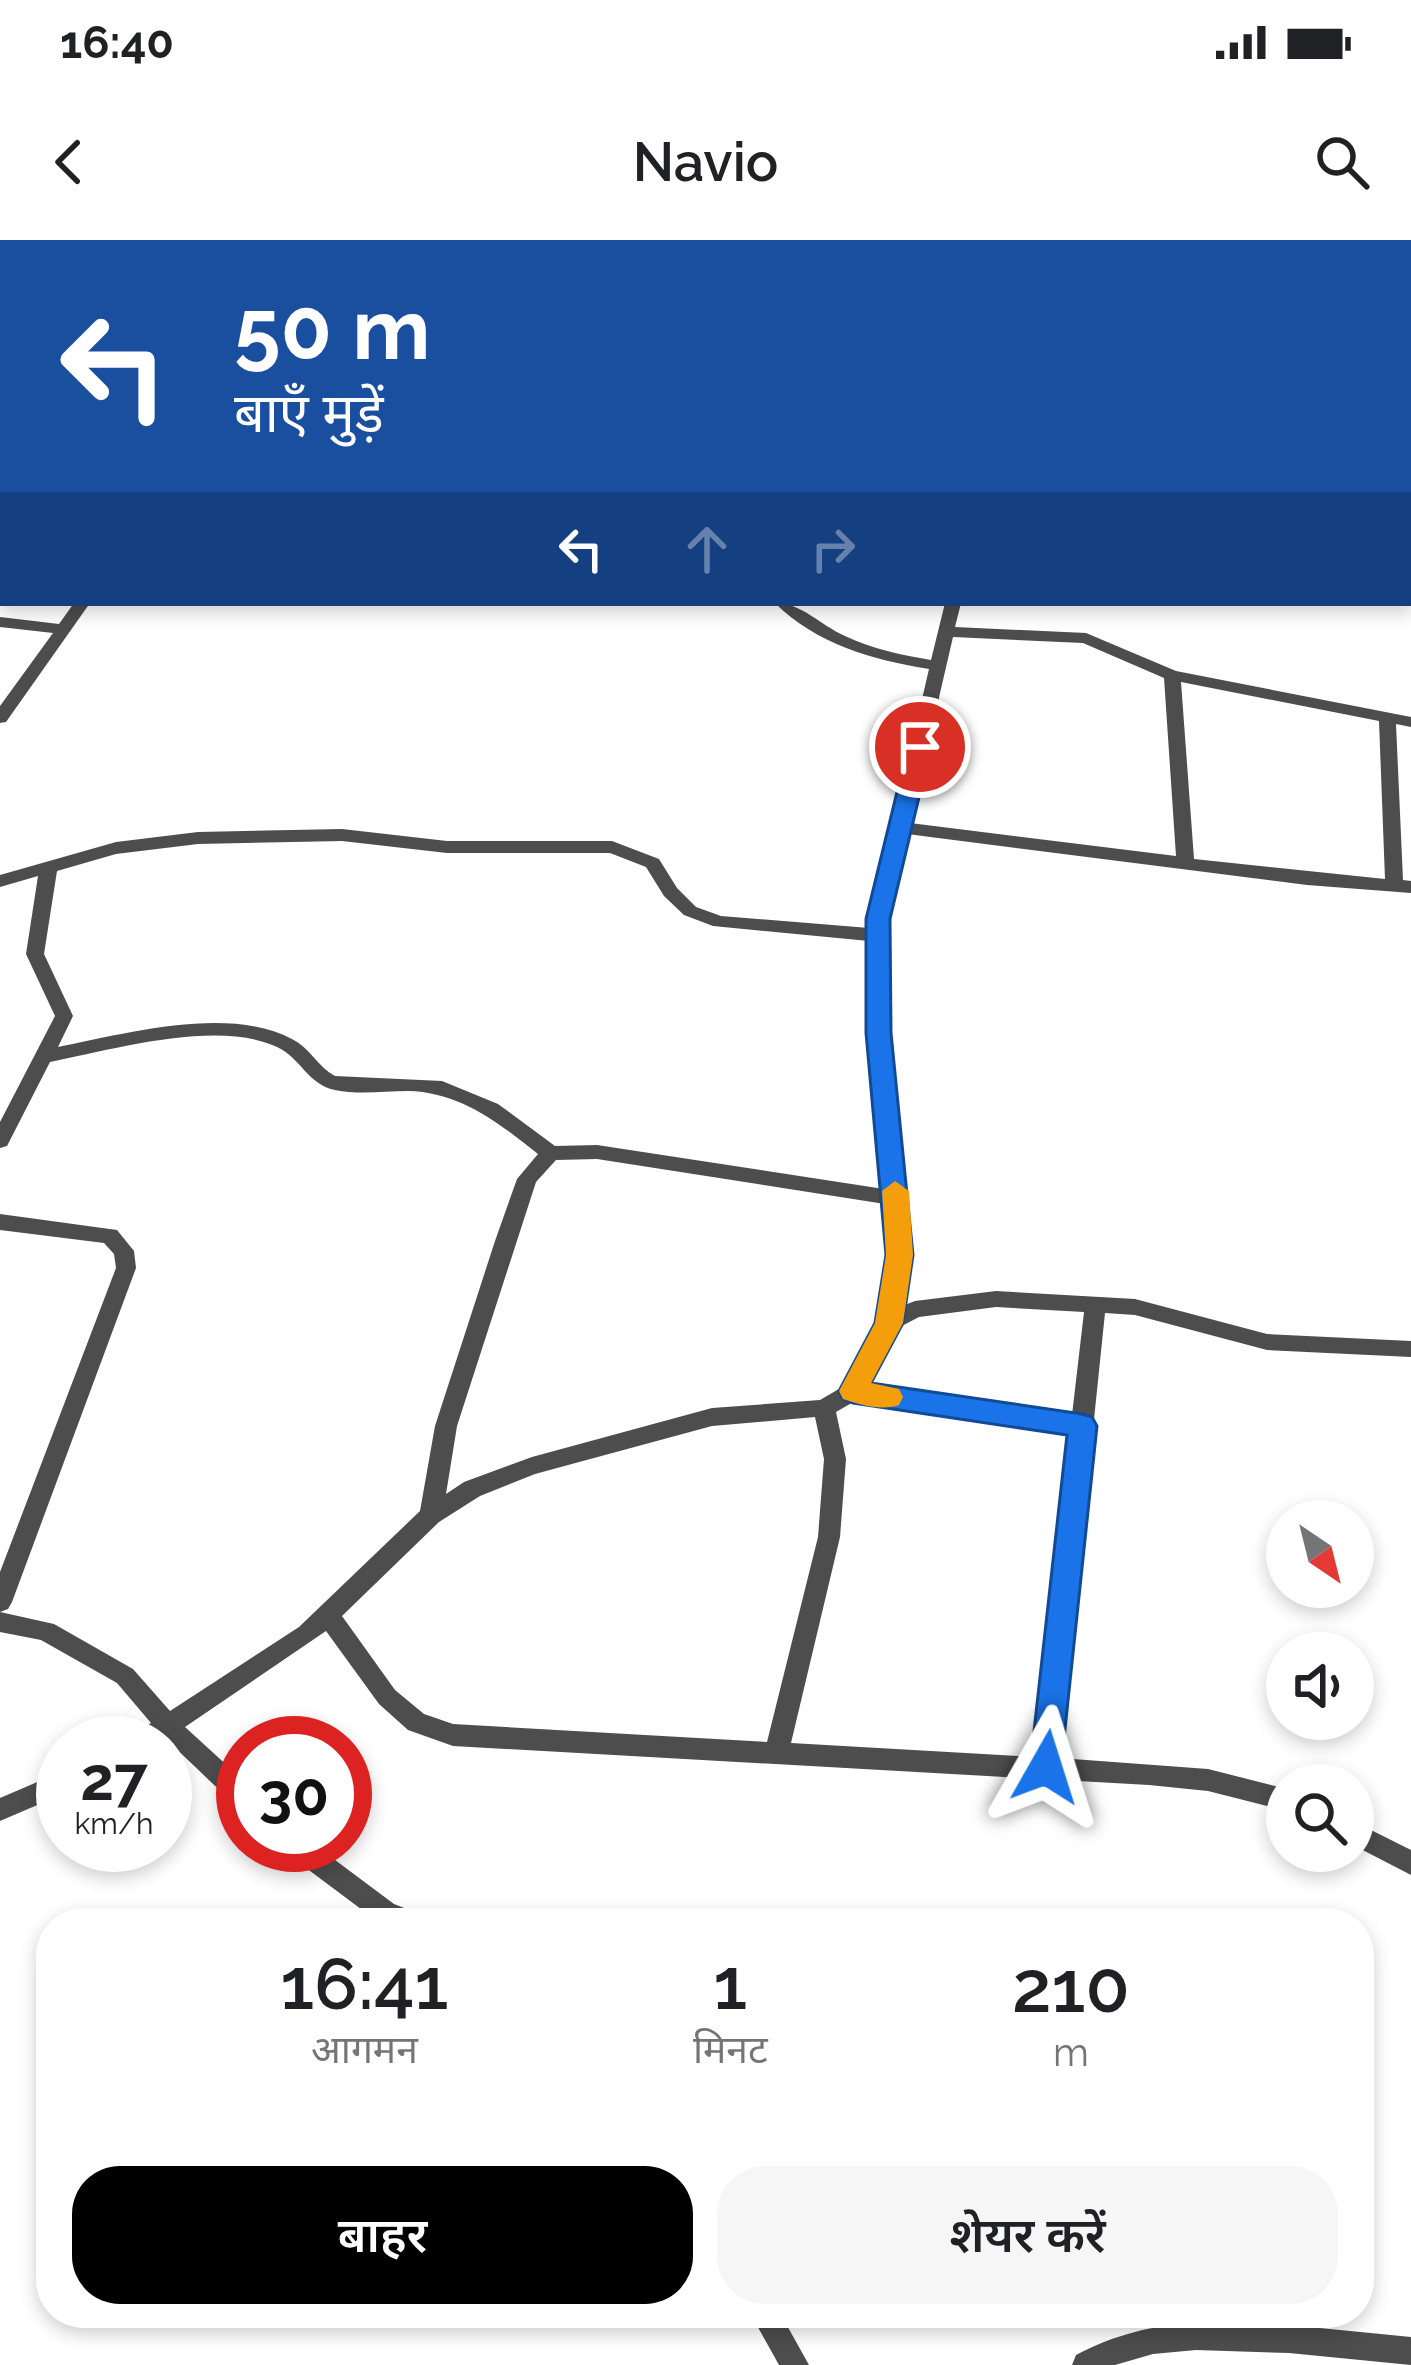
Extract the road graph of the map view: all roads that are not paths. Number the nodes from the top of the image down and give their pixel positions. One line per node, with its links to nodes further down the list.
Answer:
1 (80, 606): 5 (street)
2 (785, 606): 7 (street)
3 (952, 606): 6 (street)
4 (0, 622): 5 (street)
5 (63, 629): 10 (street)
6 (948, 632): 7 (street); 8 (street)
7 (940, 666): 12 (street)
8 (1172, 675): 9 (street); 13 (street)
9 (1388, 716): 11 (street); 16 (street)
10 (0, 718)
11 (1411, 722)
12 (899, 827): 13 (street); 17 (street)
13 (1185, 864): 16 (street)
14 (48, 869): 15 (street); 17 (street); 18 (street)
15 (0, 881)
16 (1403, 886)
17 (878, 935): 21 (street)
18 (47, 1056): 19 (street); 20 (street)
19 (0, 1141)
20 (551, 1153): 21 (street); 29 (street)
21 (896, 1198): 24 (street)
22 (0, 1222): 30 (street)
23 (1095, 1305): 24 (street); 25 (street); 28 (street)
24 (889, 1323): 26 (street)
25 (1411, 1349)
26 (853, 1391): 27 (street); 28 (street)
27 (824, 1408): 29 (street); 36 (street)
28 (1082, 1426): 37 (street)
29 (431, 1515): 31 (street)
30 (0, 1602)
31 (328, 1615): 34 (street); 36 (street)
32 (0, 1622): 33 (street)
33 (159, 1716)
34 (184, 1716)
35 (192, 1748): 38 (street)
36 (777, 1752): 37 (street)
37 (1046, 1767): 40 (street)
38 (216, 1771)
39 (36, 1794): 41 (street)
40 (1266, 1794)
41 (0, 1810)
42 (1374, 1843): 43 (street)
43 (1411, 1863)
44 (332, 1872): 45 (street)
45 (381, 1908)
46 (773, 2328): 48 (street)
47 (1411, 2351): 49 (street)
48 (795, 2365)
49 (1086, 2365)

